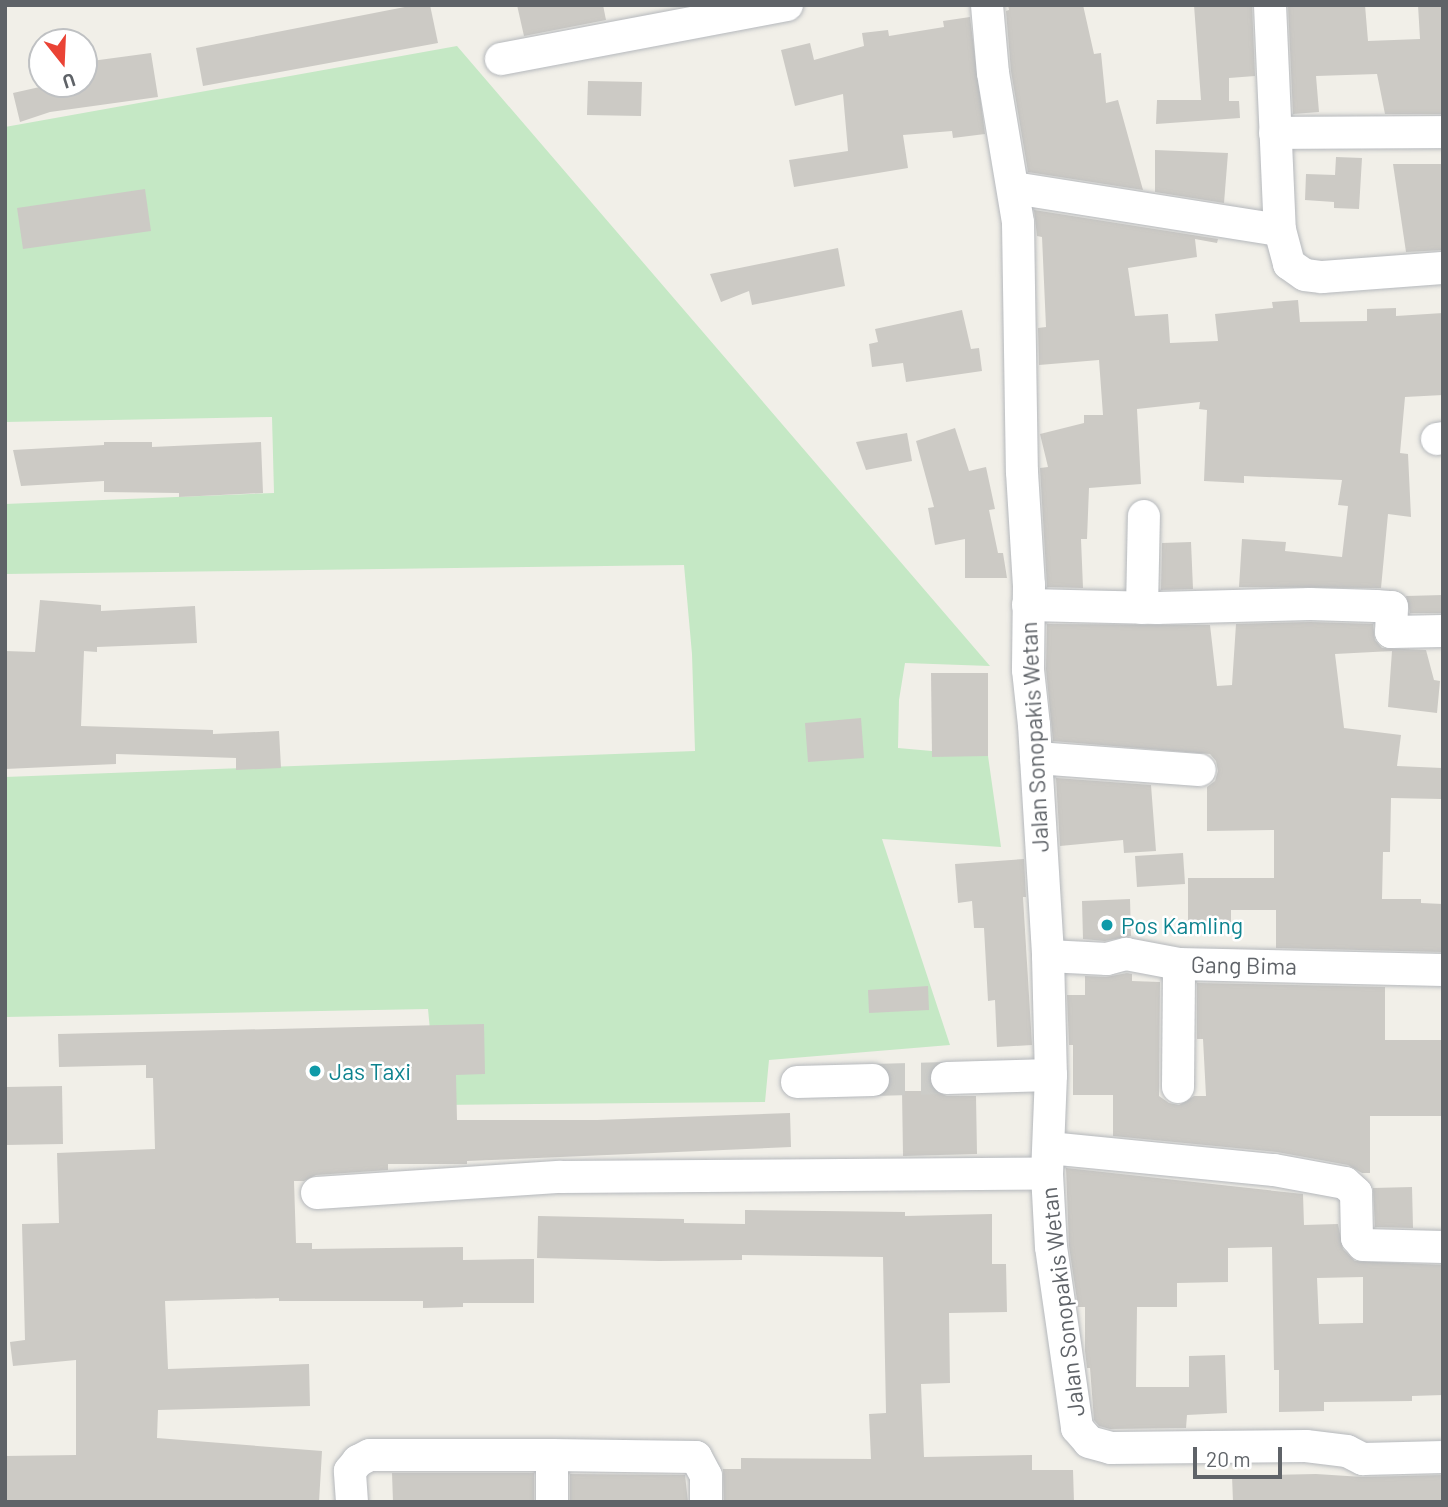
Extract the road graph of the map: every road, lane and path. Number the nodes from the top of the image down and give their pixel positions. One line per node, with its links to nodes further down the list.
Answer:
1 (787, 5): 4 (street)
2 (987, 5): 7 (street, Jalan Sonopakis Wetan)
3 (1270, 5): 6 (street)
4 (500, 59)
5 (1443, 132): 6 (street)
6 (1275, 133): 8 (street)
7 (1014, 188): 8 (street); 11 (street, Jalan Sonopakis Wetan)
8 (1280, 230): 9 (street)
9 (1443, 268)
10 (1144, 516): 12 (street)
11 (1028, 605): 12 (street); 14 (street, Jalan Sonopakis Wetan)
12 (1142, 608): 13 (street)
13 (1443, 631)
14 (1036, 758): 15 (street); 16 (street, Jalan Sonopakis Wetan)
15 (1200, 770)
16 (1048, 956): 17 (street, Gang Bima); 19 (street, Jalan Sonopakis Wetan)
17 (1179, 964): 18 (street, Gang Bima); 23 (street)
18 (1443, 970)
19 (1051, 1075): 20 (street); 24 (street, Jalan Sonopakis Wetan)
20 (947, 1078)
21 (873, 1080): 22 (street)
22 (797, 1082)
23 (1178, 1087)
24 (1048, 1161): 25 (street); 26 (street); 28 (street, Jalan Sonopakis Wetan)
25 (317, 1193)
26 (1443, 1247)
27 (552, 1455): 29 (street); 30 (street); 31 (street)
28 (1443, 1457)
29 (352, 1502)
30 (552, 1502)
31 (706, 1502)

